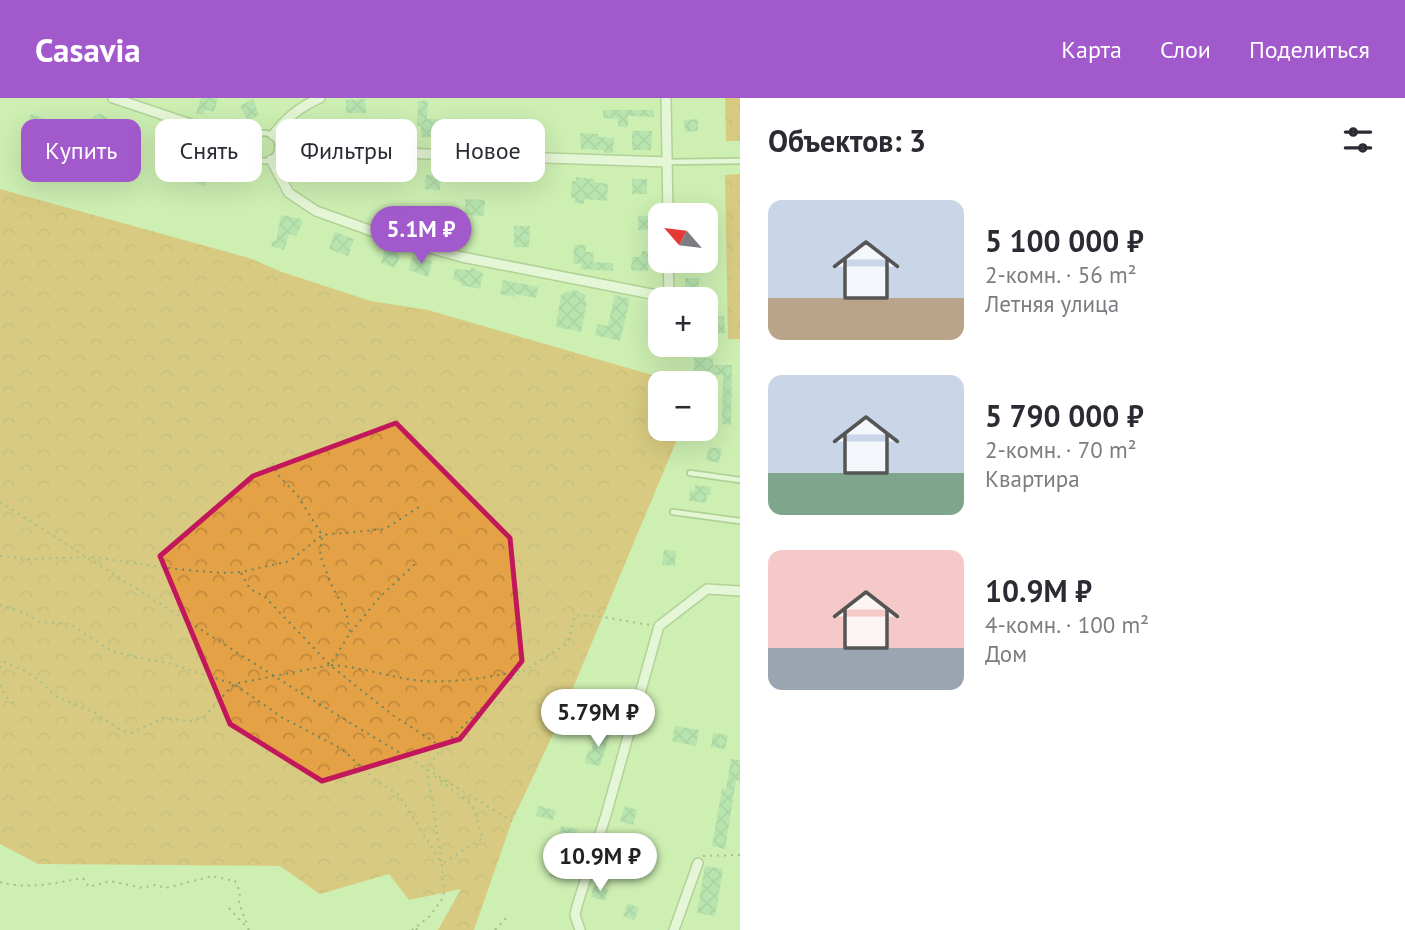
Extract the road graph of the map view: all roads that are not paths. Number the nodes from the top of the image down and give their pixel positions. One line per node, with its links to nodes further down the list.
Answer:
1 (113, 98): 4 (street)
2 (320, 98): 6 (street)
3 (666, 98): 13 (street)
4 (176, 119)
5 (262, 133): 6 (lane)
6 (272, 135): 7 (lane)
7 (276, 140)
8 (276, 153): 10 (lane)
9 (417, 154): 13 (street)
10 (271, 160): 11 (lane); 15 (street)
11 (262, 161)
12 (740, 161): 13 (lane)
13 (668, 162): 14 (street)
14 (668, 203)
15 (668, 273)
16 (690, 473): 17 (lane)
17 (740, 480)
18 (673, 512): 19 (lane)
19 (740, 521)
20 (740, 591): 22 (street)
21 (698, 863): 23 (street)
22 (580, 930)
23 (674, 930)

